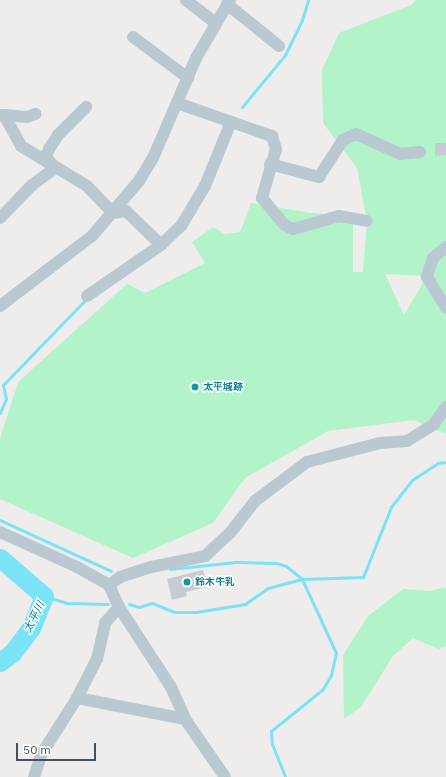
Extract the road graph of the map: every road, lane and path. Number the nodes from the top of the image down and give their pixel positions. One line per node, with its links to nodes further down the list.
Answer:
1 (186, 0): 3 (street)
2 (228, 2): 3 (street); 5 (street)
3 (215, 23): 6 (street)
4 (133, 37): 6 (street)
5 (279, 46)
6 (188, 78): 7 (street)
7 (177, 103): 11 (street); 15 (street)
8 (86, 107): 14 (street)
9 (35, 114): 10 (street)
10 (2, 115): 14 (street)
11 (231, 122): 13 (street); 18 (street)
12 (420, 152): 13 (street)
13 (270, 164): 17 (street)
14 (55, 168): 15 (street); 16 (street)
15 (113, 213): 18 (street); 21 (street)
16 (0, 218)
17 (366, 220)
18 (161, 245): 20 (street)
19 (446, 247): 22 (street)
20 (87, 296)
21 (0, 306)
22 (446, 308)
23 (446, 407): 25 (street)
24 (0, 532): 25 (street)
25 (110, 585): 26 (street)
26 (119, 607): 27 (street); 28 (street)
27 (77, 698): 28 (street); 29 (street)
28 (185, 718): 30 (street)
29 (34, 777)
30 (225, 777)

